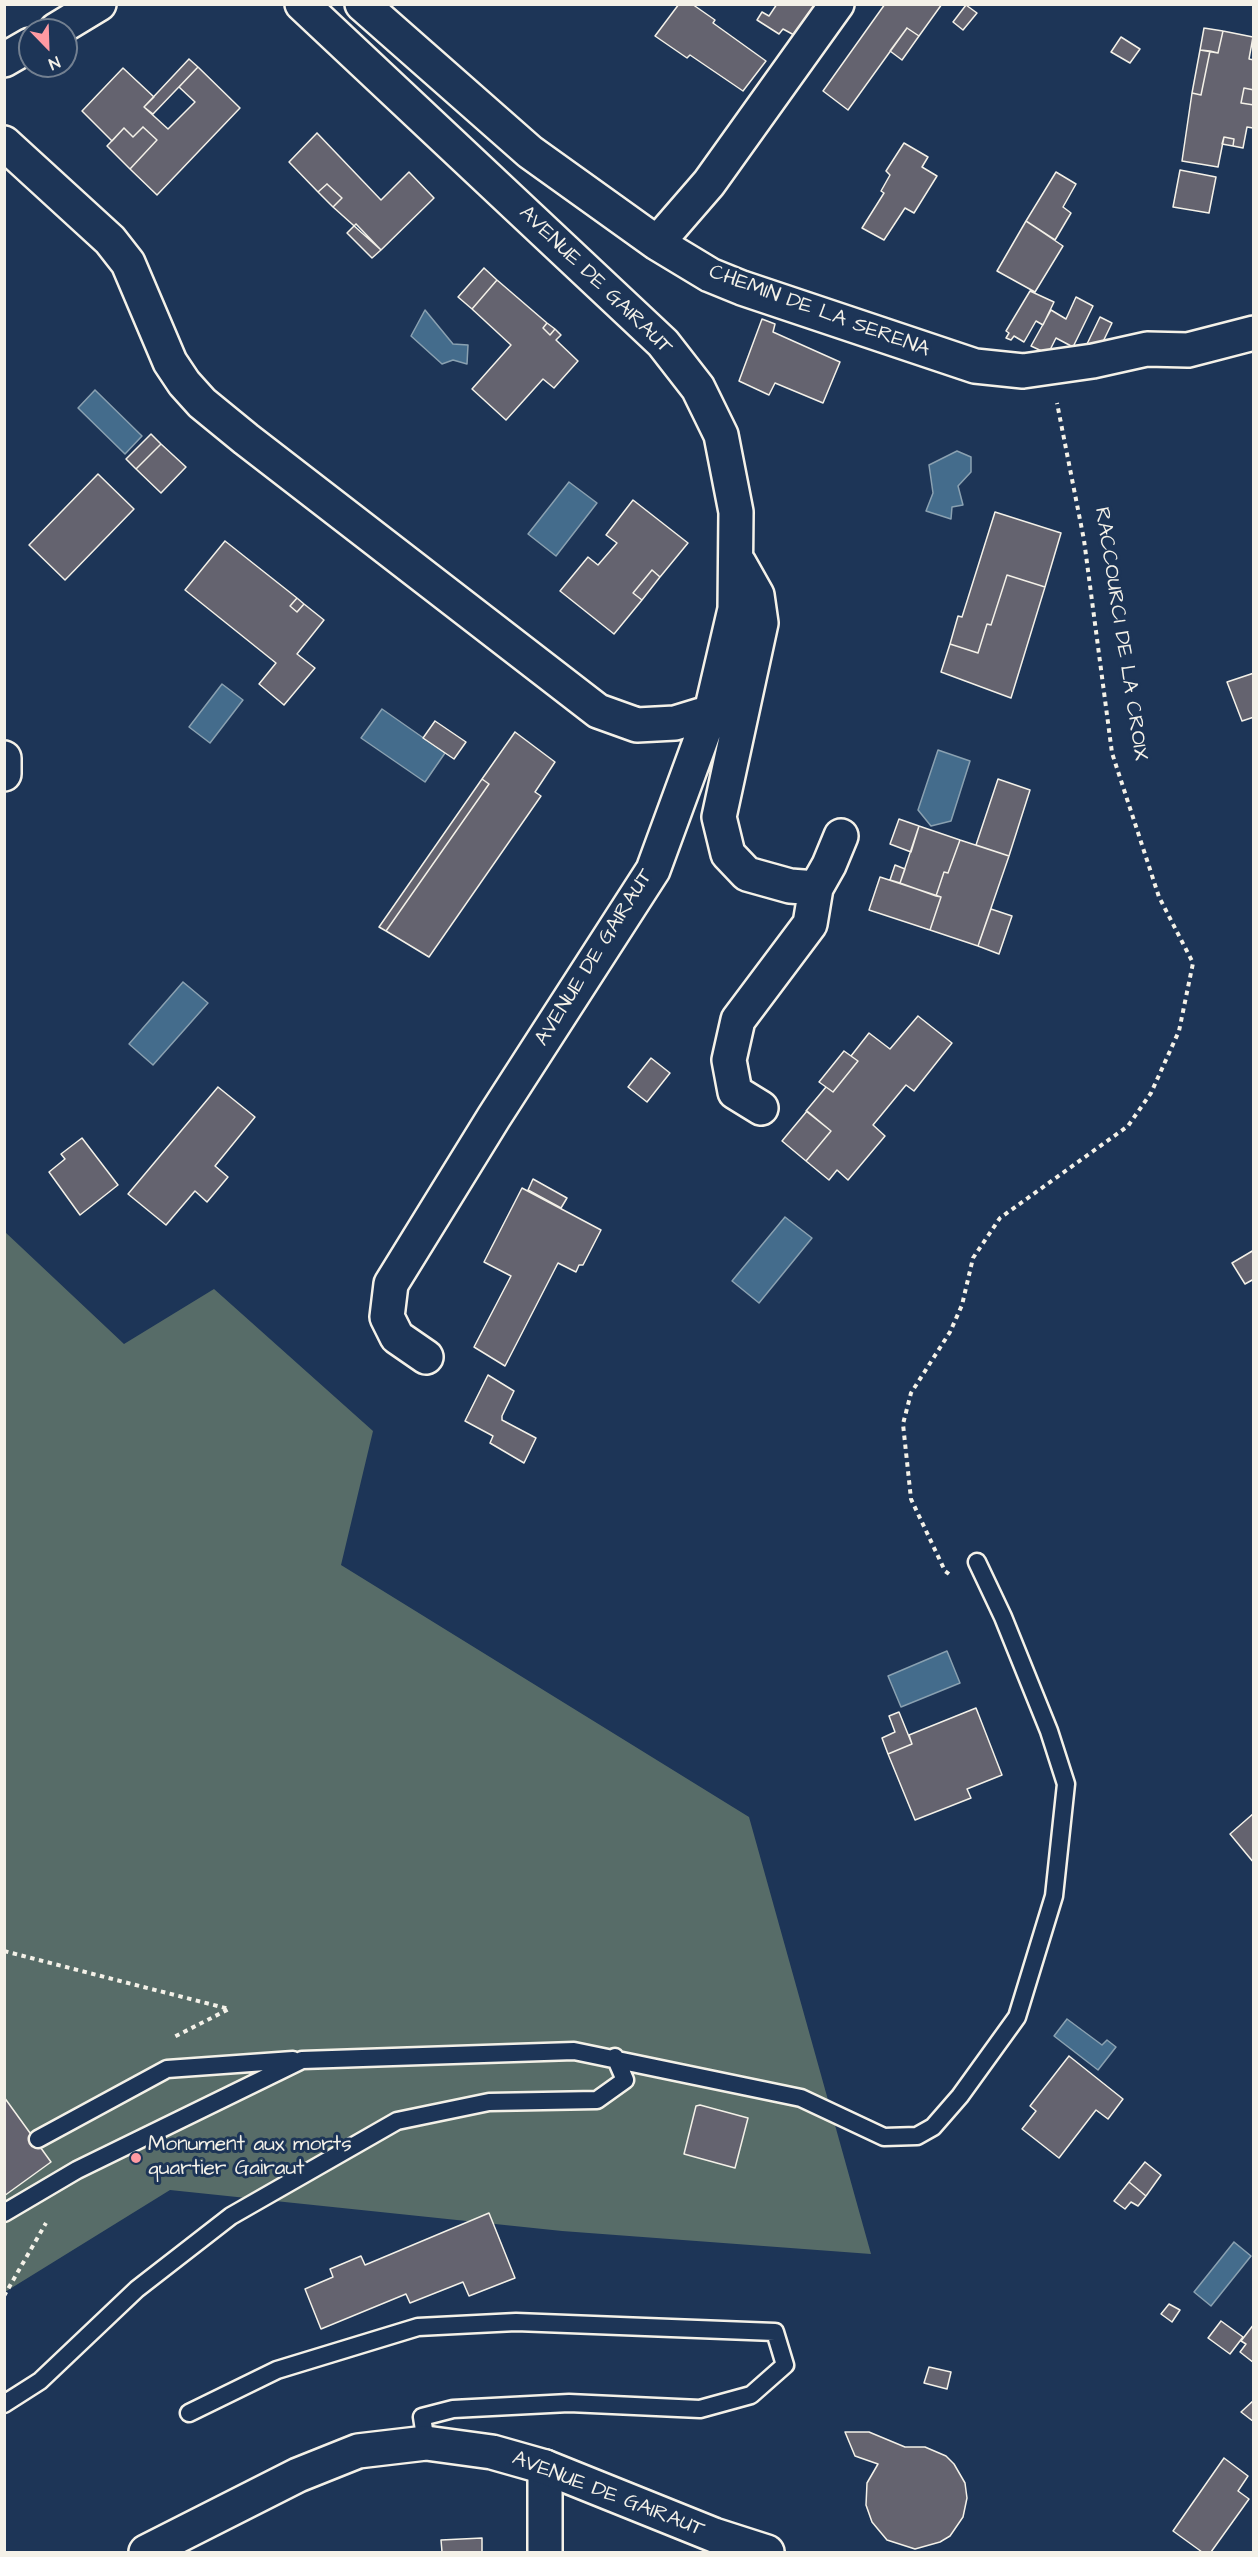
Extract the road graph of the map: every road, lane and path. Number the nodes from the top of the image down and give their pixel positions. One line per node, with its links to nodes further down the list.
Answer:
1 (99, 4): 5 (street)
2 (302, 4): 12 (street, AVENUE DE GAIRAUT)
3 (362, 4): 9 (street, CHEMIN DE LA SERENA)
4 (837, 4): 9 (street)
5 (76, 18)
6 (18, 52): 7 (street)
7 (4, 60)
8 (4, 143): 13 (street)
9 (657, 243): 11 (street, CHEMIN DE LA SERENA)
10 (1254, 333): 11 (street, CHEMIN DE LA SERENA)
11 (1050, 367): 21 (path, RACCOURCI DE LA CROIX)
12 (736, 556): 13 (street, AVENUE DE GAIRAUT); 17 (street)
13 (711, 712): 19 (street, AVENUE DE GAIRAUT)
14 (4, 758): 15 (street)
15 (4, 774)
16 (840, 836): 17 (street)
17 (816, 888): 18 (street)
18 (761, 1108)
19 (426, 1357)
20 (977, 1563): 22 (lane)
21 (953, 1577)
22 (615, 2057): 23 (lane); 26 (lane)
23 (302, 2060): 24 (lane); 25 (lane)
24 (38, 2139)
25 (4, 2213)
26 (4, 2404)
27 (189, 2413): 28 (lane)
28 (426, 2443): 29 (street, AVENUE DE GAIRAUT); 30 (street, AVENUE DE GAIRAUT)
29 (545, 2467): 31 (street); 32 (street, AVENUE DE GAIRAUT)
30 (146, 2553)
31 (545, 2553)
32 (767, 2553)

